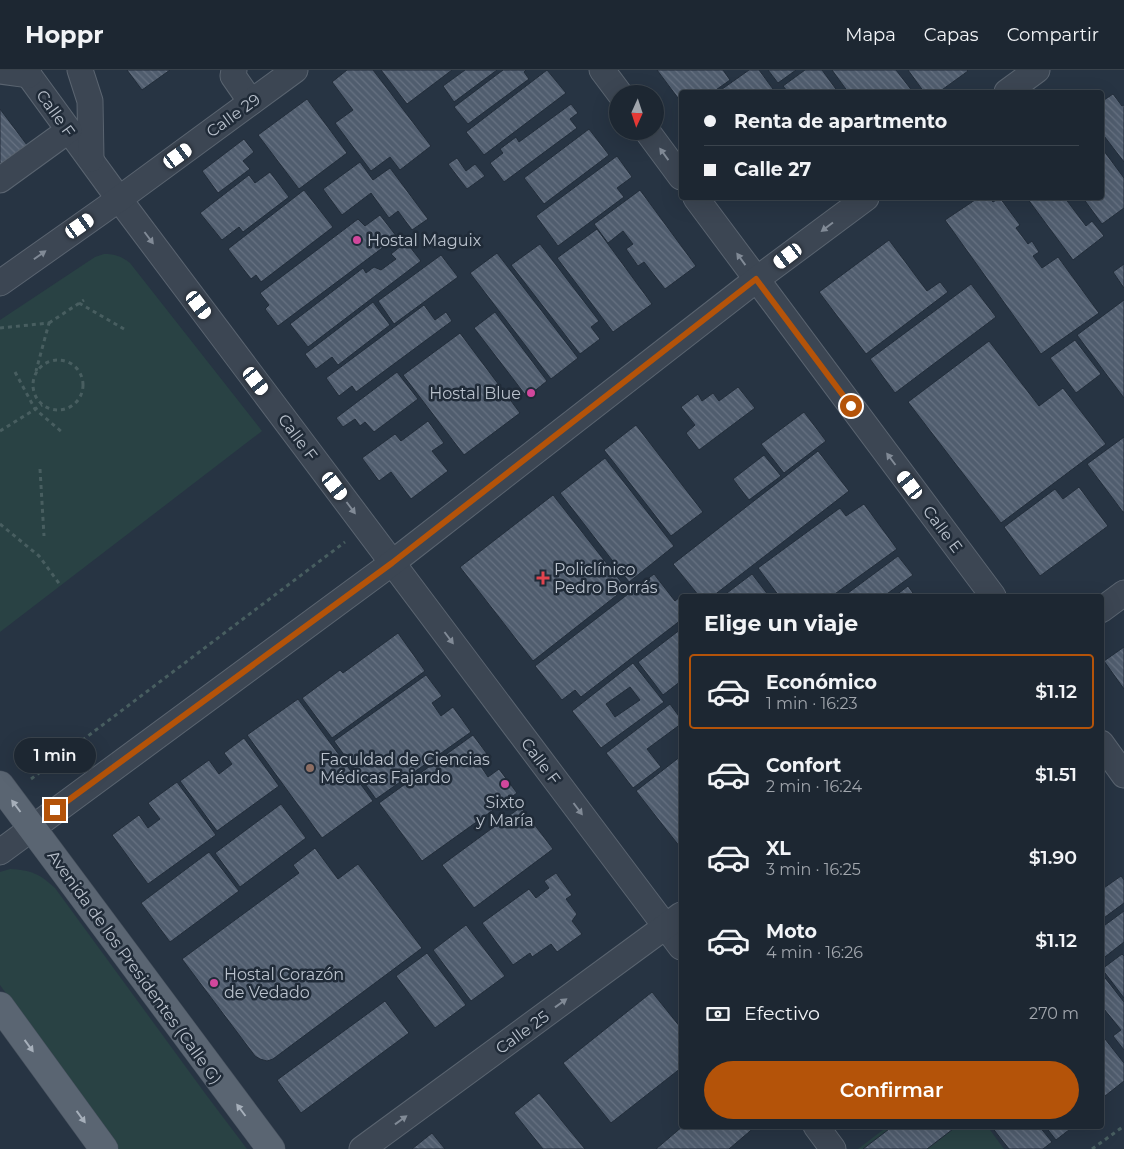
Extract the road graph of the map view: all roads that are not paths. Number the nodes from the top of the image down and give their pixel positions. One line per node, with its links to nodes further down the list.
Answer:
1 (80, 70): 13 (street)
2 (234, 70): 10 (street)
3 (295, 70): 10 (street, Calle 29)
4 (602, 70): 8 (street)
5 (1037, 70): 9 (street)
6 (0, 71): 7 (street)
7 (27, 72): 11 (street, Calle F)
8 (613, 85)
9 (1010, 90)
10 (251, 102): 16 (street, Calle 29)
11 (69, 130): 13 (street, Calle F); 15 (street)
12 (654, 140): 14 (street, one-way to 12)
13 (90, 159): 16 (street, Calle F)
14 (679, 174)
15 (0, 180)
16 (119, 199): 20 (street, Calle 29, one-way to 16); 21 (street, Calle F, one-way to 21)
17 (697, 200): 19 (street, Calle E, one-way to 17)
18 (863, 200): 19 (street, one-way to 19)
19 (756, 279): 21 (street); 23 (street, Calle E, one-way to 19)
20 (0, 283)
21 (392, 563): 28 (street); 30 (street, Calle F, one-way to 30)
22 (1124, 592): 24 (street)
23 (992, 594)
24 (1104, 608)
25 (1104, 747): 26 (street)
26 (1124, 775)
27 (0, 785): 28 (main road, Avenida de los Presidentes (Calle G), one-way to 27)
28 (32, 827): 29 (street); 35 (main road, Avenida de los Presidentes (Calle G), one-way to 28)
29 (0, 852)
30 (674, 921): 31 (street, Calle F); 36 (street, Calle 25, one-way to 30)
31 (679, 940)
32 (0, 1006): 34 (main road, one-way to 34)
33 (818, 1129): 37 (street)
34 (104, 1149)
35 (271, 1149)
36 (362, 1149)
37 (833, 1149)

